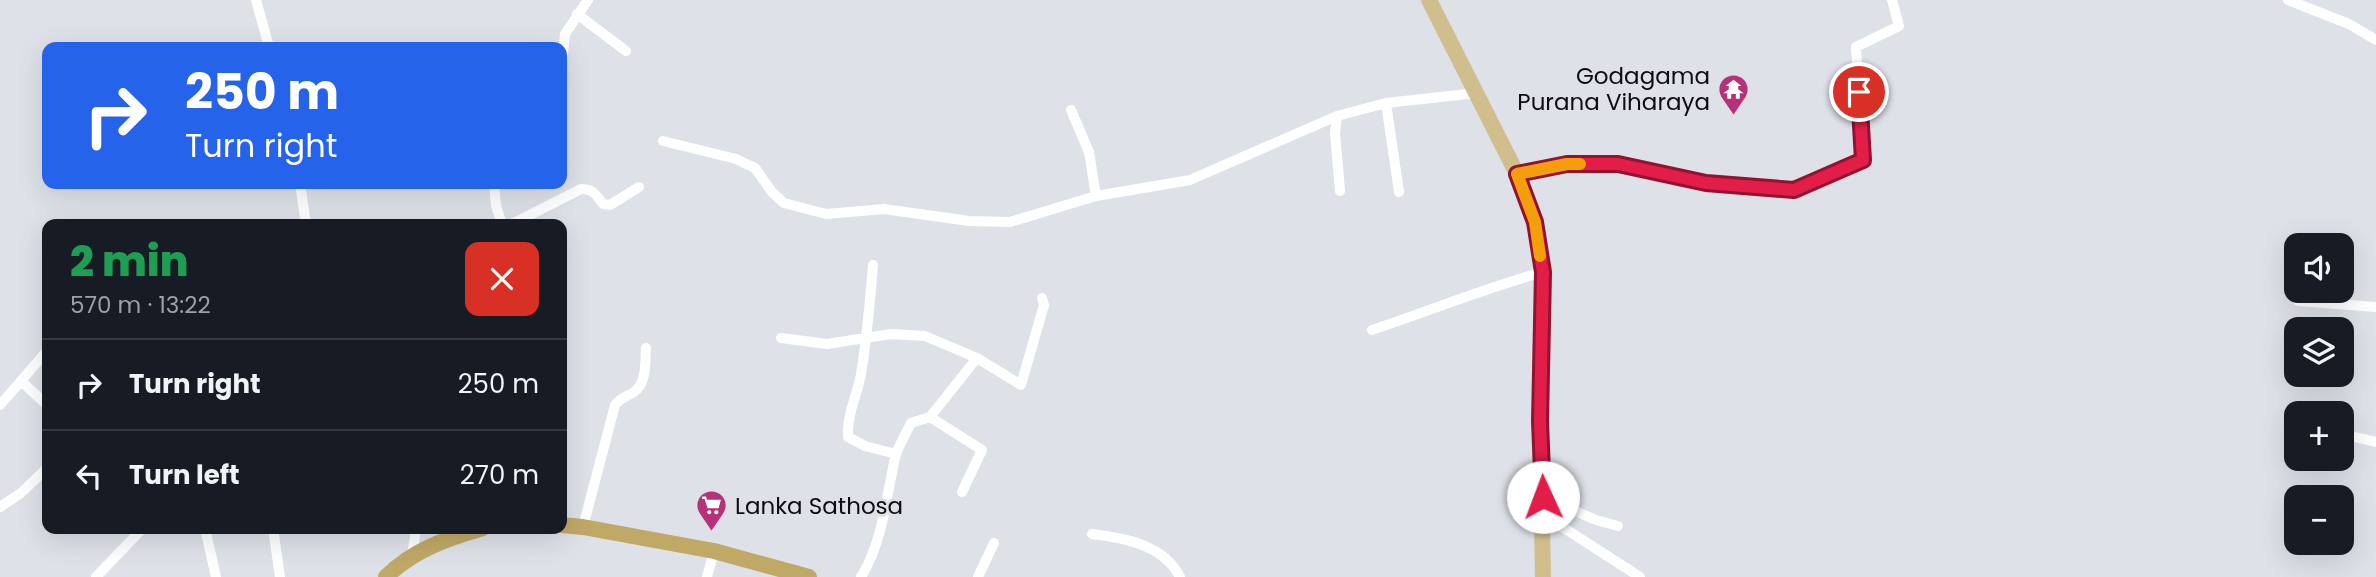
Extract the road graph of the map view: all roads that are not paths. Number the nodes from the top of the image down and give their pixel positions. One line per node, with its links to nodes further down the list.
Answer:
1 (256, 0): 8 (street)
2 (588, 0): 6 (street)
3 (1429, 0): 11 (main road)
4 (1892, 0): 16 (street)
5 (2288, 0): 7 (street)
6 (577, 14): 9 (street); 10 (street)
7 (2376, 40)
8 (268, 42)
9 (564, 42)
10 (626, 51)
11 (1477, 93): 12 (street); 16 (main road)
12 (1386, 103): 14 (street); 21 (street)
13 (1071, 110): 22 (street)
14 (1337, 116): 20 (street); 22 (street)
15 (663, 141): 22 (street)
16 (1517, 174): 27 (main road)
17 (639, 187): 25 (street)
18 (301, 189): 23 (street)
19 (494, 189): 24 (street)
20 (1340, 191)
21 (1399, 192)
22 (1097, 196)
23 (305, 219)
24 (500, 219)
25 (522, 219)
26 (873, 265): 33 (street)
27 (1543, 272): 31 (street); 46 (main road)
28 (1042, 298): 36 (street)
29 (2324, 303): 30 (street)
30 (2376, 307)
31 (1372, 330)
32 (781, 338): 33 (street)
33 (867, 338): 36 (street); 43 (street)
34 (646, 348): 51 (street)
35 (42, 357): 37 (street)
36 (977, 358): 40 (street)
37 (21, 382): 38 (street); 39 (street)
38 (42, 401)
39 (0, 405)
40 (930, 417): 43 (street); 45 (street)
41 (2354, 437): 42 (street)
42 (2376, 442)
43 (896, 454): 67 (street)
44 (42, 473): 47 (street)
45 (962, 492)
46 (1543, 497): 48 (main road); 50 (street)
47 (0, 506)
48 (1542, 519): 70 (main road); 71 (street)
49 (567, 526): 51 (highway)
50 (1618, 526)
51 (583, 527): 59 (highway)
52 (137, 534): 61 (street)
53 (206, 534): 62 (street)
54 (274, 534): 63 (street)
55 (415, 534): 60 (street)
56 (463, 534): 60 (highway)
57 (1092, 534): 69 (street)
58 (994, 543): 68 (street)
59 (714, 551): 65 (street); 66 (highway)
60 (412, 556): 64 (highway)
61 (96, 577)
62 (216, 577)
63 (280, 577)
64 (386, 577)
65 (706, 577)
66 (809, 577)
67 (861, 577)
68 (978, 577)
69 (1180, 577)
70 (1543, 577)
71 (1640, 577)

